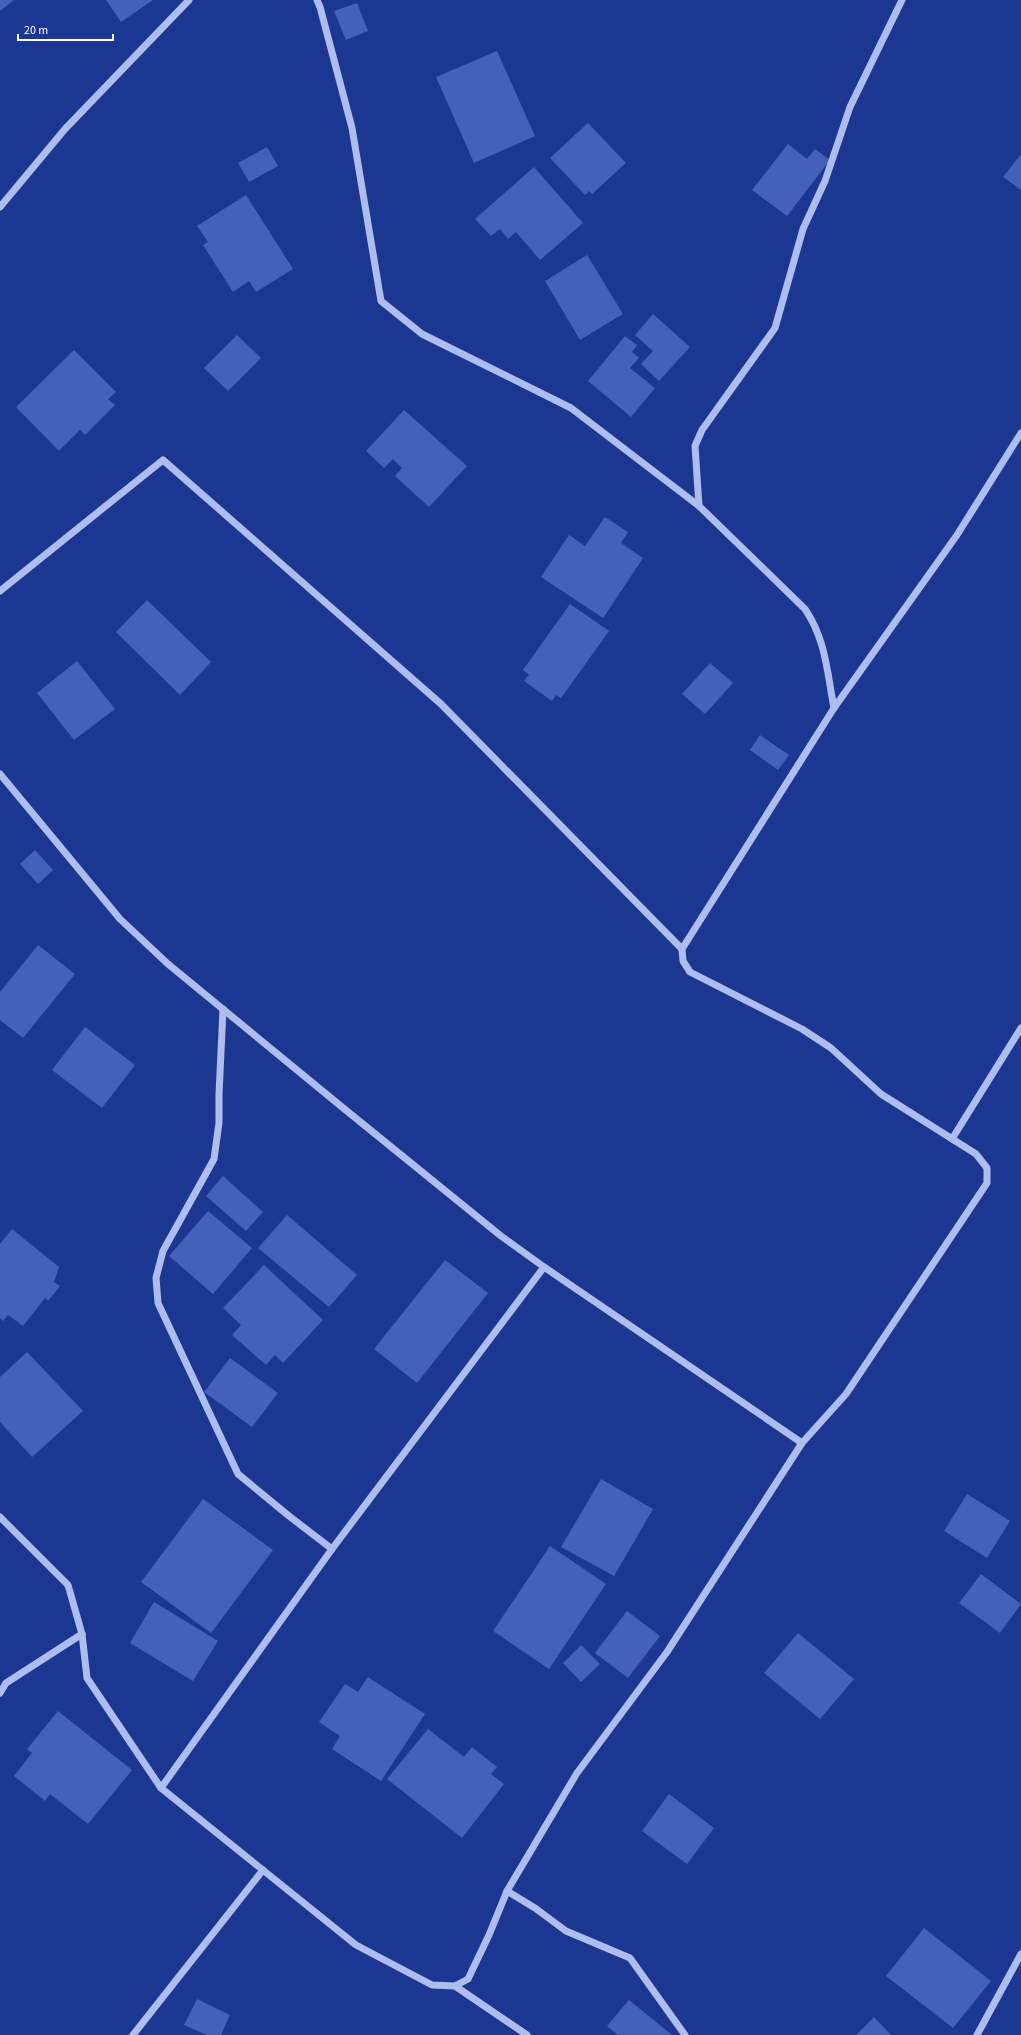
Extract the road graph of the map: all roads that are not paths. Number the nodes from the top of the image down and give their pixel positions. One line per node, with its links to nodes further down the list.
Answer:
1 (189, 0): 4 (street)
2 (317, 0): 6 (street)
3 (902, 0): 6 (street)
4 (0, 207)
5 (1021, 433): 8 (street)
6 (699, 506): 8 (street)
7 (0, 591): 10 (street)
8 (834, 708): 10 (street)
9 (0, 774): 11 (street)
10 (682, 949): 13 (street)
11 (223, 1009): 14 (street); 17 (street)
12 (1021, 1028): 13 (street)
13 (952, 1139): 15 (street)
14 (544, 1267): 15 (street); 17 (street)
15 (802, 1443): 22 (street)
16 (0, 1517): 18 (street)
17 (332, 1549): 20 (street)
18 (82, 1634): 19 (street); 20 (street)
19 (0, 1693)
20 (161, 1788): 21 (street)
21 (263, 1870): 24 (street); 25 (street)
22 (507, 1891): 24 (street); 27 (street)
23 (1021, 1954): 28 (street)
24 (455, 1986): 26 (street)
25 (133, 2035)
26 (527, 2035)
27 (685, 2035)
28 (977, 2035)

